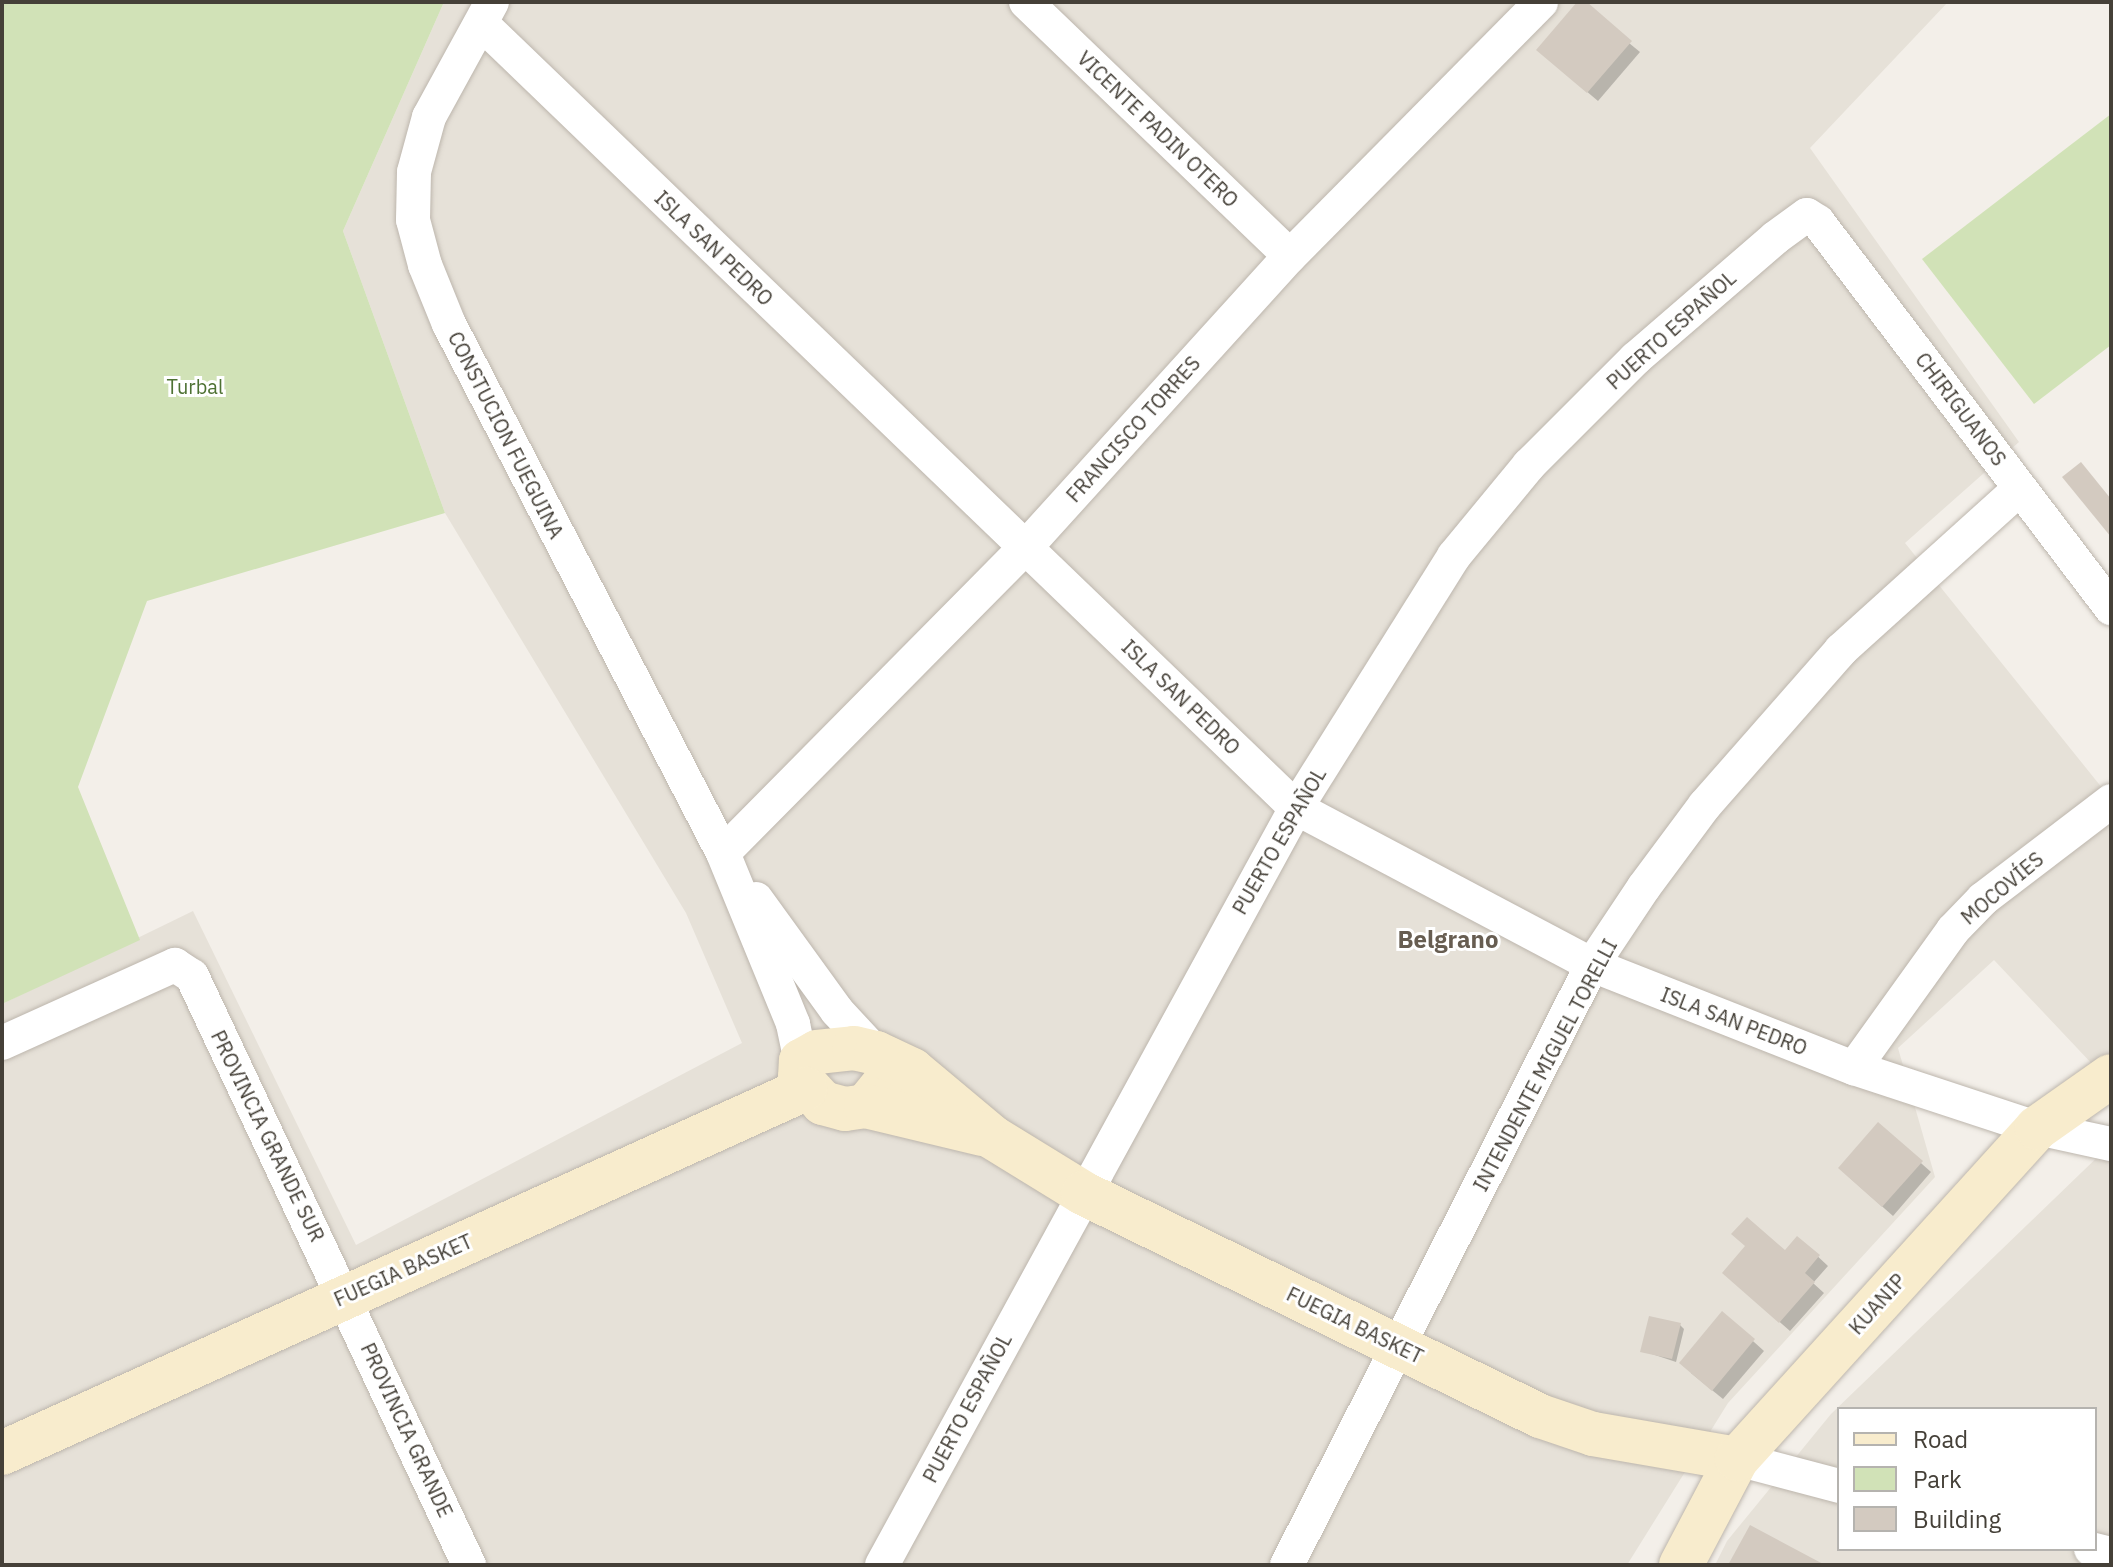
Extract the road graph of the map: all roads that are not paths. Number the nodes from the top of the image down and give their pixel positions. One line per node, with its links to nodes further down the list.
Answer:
1 (1026, 2): 5 (street, VICENTE PADIN OTERO)
2 (1541, 2): 5 (street, FRANCISCO TORRES)
3 (488, 13): 7 (street, ISLA SAN PEDRO); 11 (street, CONSTUCION FUEGUINA)
4 (1807, 215): 6 (street, CHIRIGUANOS); 10 (street, PUERTO ESPAÑOL)
5 (1290, 256): 7 (street, FRANCISCO TORRES)
6 (2020, 488): 8 (street, CHIRIGUANOS); 12 (street, INTENDENTE MIGUEL TORELLI)
7 (1025, 548): 10 (street, ISLA SAN PEDRO); 11 (street, FRANCISCO TORRES)
8 (2111, 608)
9 (2111, 801): 15 (street, MOCOVÍES)
10 (1296, 808): 12 (street, ISLA SAN PEDRO); 22 (street, PUERTO ESPAÑOL)
11 (723, 853): 14 (street); 16 (street)
12 (1592, 965): 15 (street, ISLA SAN PEDRO); 24 (street, INTENDENTE MIGUEL TORELLI)
13 (2, 1043): 23 (street, PROVINCIA GRANDE SUR)
14 (881, 1056): 16 (main road); 18 (main road); 20 (main road, FUEGIA BASKET)
15 (1854, 1068): 19 (street, ISLA SAN PEDRO)
16 (803, 1075): 18 (main road); 23 (main road, FUEGIA BASKET)
17 (2111, 1076): 19 (main road, KUANIP)
18 (866, 1106): 20 (main road, FUEGIA BASKET)
19 (2037, 1128): 21 (street, ISLA SAN PEDRO); 26 (main road, KUANIP)
20 (992, 1137): 22 (main road, FUEGIA BASKET)
21 (2111, 1144)
22 (1083, 1193): 24 (main road, FUEGIA BASKET); 29 (street, PUERTO ESPAÑOL)
23 (345, 1296): 25 (main road, FUEGIA BASKET); 28 (street, PROVINCIA GRANDE)
24 (1400, 1347): 26 (main road, FUEGIA BASKET); 30 (street, INTENDENTE MIGUEL TORELLI)
25 (2, 1453)
26 (1737, 1459): 27 (street); 31 (main road, KUANIP)
27 (1837, 1485)
28 (469, 1565)
29 (882, 1565)
30 (1287, 1565)
31 (1681, 1565)

